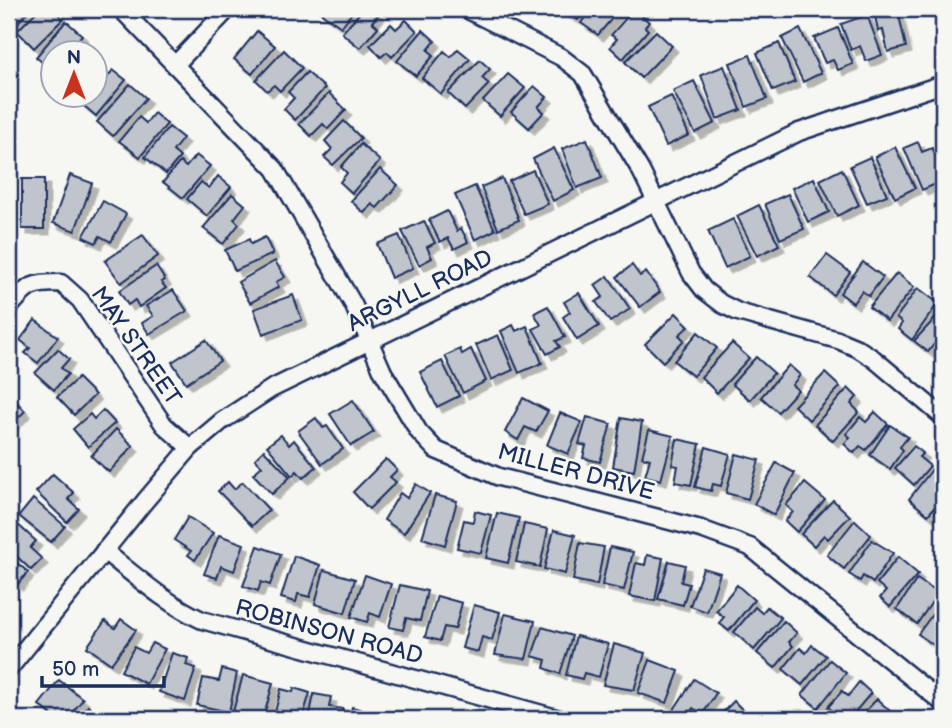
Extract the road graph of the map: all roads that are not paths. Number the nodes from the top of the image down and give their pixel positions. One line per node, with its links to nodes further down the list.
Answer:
1 (121, 9): 4 (street, MILLER DRIVE)
2 (228, 9): 4 (street)
3 (466, 9): 6 (street)
4 (176, 65): 8 (street, MILLER DRIVE)
5 (943, 84): 6 (street, ARGYLL ROAD)
6 (656, 203): 8 (street, ARGYLL ROAD); 9 (street)
7 (9, 308): 10 (street, MAY STREET)
8 (369, 341): 10 (street, ARGYLL ROAD); 13 (street, MILLER DRIVE)
9 (943, 417)
10 (190, 448): 11 (street, ARGYLL ROAD)
11 (104, 551): 12 (street, ARGYLL ROAD); 14 (street, ROBINSON ROAD)
12 (9, 669)
13 (943, 703)
14 (560, 719)

